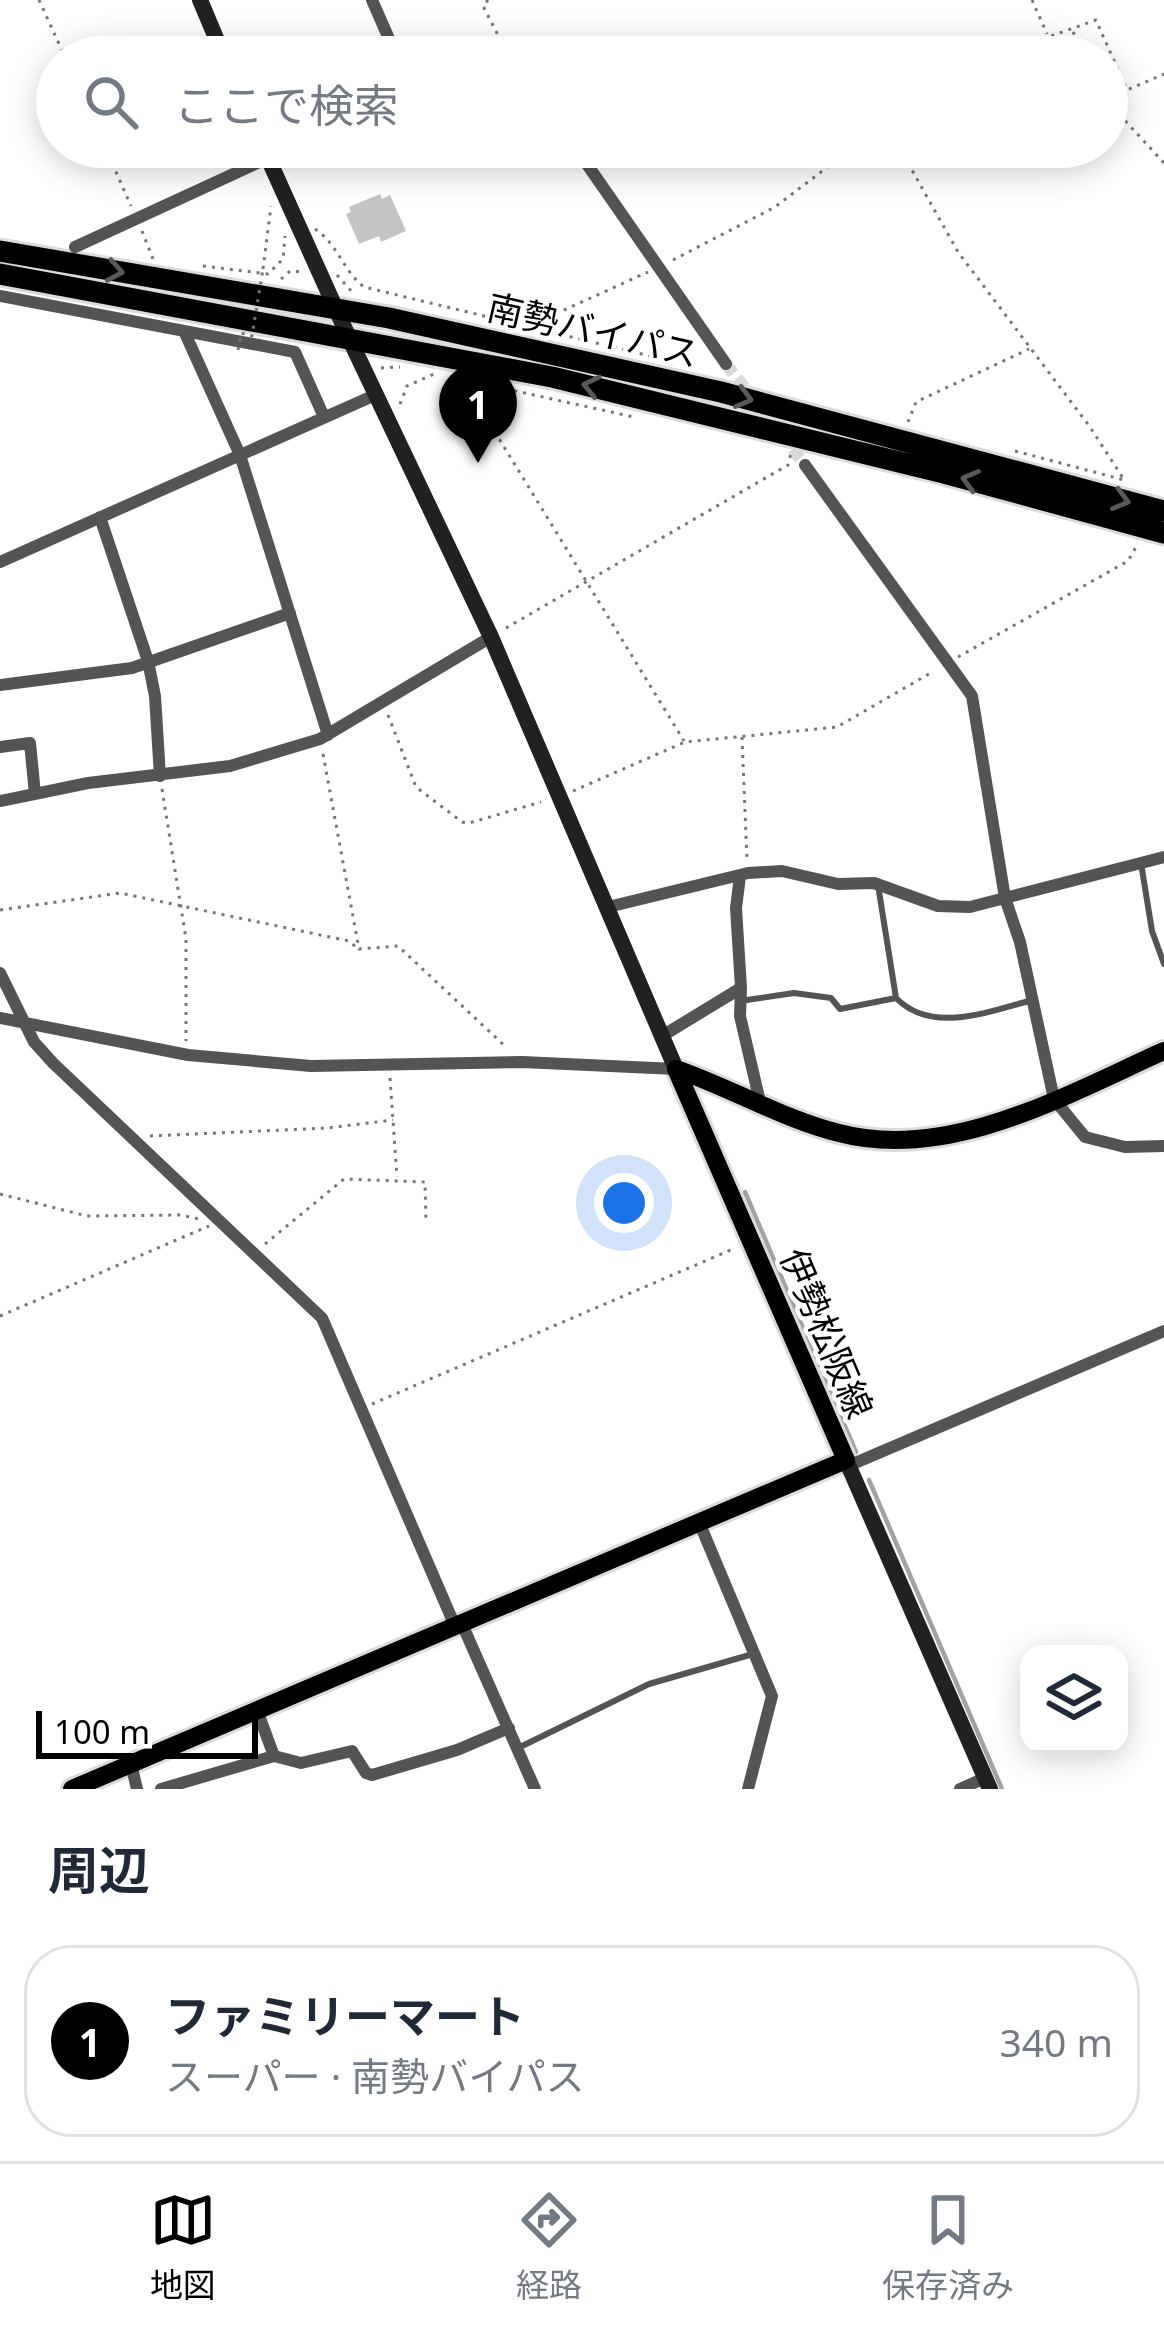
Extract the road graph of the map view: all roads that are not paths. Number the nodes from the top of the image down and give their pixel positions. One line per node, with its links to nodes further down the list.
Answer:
1 (200, 0): 3 (street)
2 (372, 0): 4 (street)
3 (215, 36)
4 (388, 36)
5 (239, 168): 8 (street)
6 (273, 168): 12 (street)
7 (590, 168): 15 (street)
8 (75, 247)
9 (0, 251): 12 (highway, 南勢バイパス, one-way to 12)
10 (0, 274): 14 (highway, 南勢バイパス)
11 (0, 296): 13 (street)
12 (334, 306): 14 (street); 20 (highway, 南勢バイパス, one-way to 20)
13 (184, 331): 17 (street); 18 (street)
14 (349, 338): 16 (street); 22 (highway, 南勢バイパス, one-way to 14)
15 (726, 364)
16 (375, 395): 17 (street); 25 (street)
17 (324, 417): 18 (street)
18 (240, 455): 21 (street); 24 (street)
19 (805, 465): 37 (street)
20 (1164, 511)
21 (100, 517): 23 (street); 26 (street)
22 (1164, 532)
23 (0, 562)
24 (290, 613): 26 (street); 28 (street)
25 (491, 637): 28 (street); 38 (street)
26 (148, 662): 27 (street); 30 (street)
27 (0, 685)
28 (324, 737): 30 (street)
29 (0, 747): 31 (street)
30 (160, 776): 31 (street)
31 (35, 794): 32 (street)
32 (0, 801)
33 (1164, 857): 34 (street)
34 (1141, 862): 37 (street); 39 (lane)
35 (744, 875): 36 (street); 38 (street); 41 (street)
36 (878, 885): 37 (street); 42 (lane)
37 (1005, 898): 43 (street)
38 (608, 907): 46 (street)
39 (1164, 964)
40 (0, 973): 45 (street)
41 (741, 994): 42 (lane); 46 (street); 50 (street)
42 (896, 998): 43 (lane)
43 (1033, 1000): 49 (street)
44 (0, 1018): 45 (street)
45 (22, 1020): 48 (street); 55 (street)
46 (662, 1036): 48 (street)
47 (1164, 1051): 49 (main road)
48 (676, 1069): 50 (main road); 53 (main road, 伊勢松阪線)
49 (1054, 1100): 50 (main road); 51 (street)
50 (760, 1102)
51 (1164, 1146)
52 (1164, 1331): 53 (street)
53 (846, 1460): 54 (main road, 伊勢松阪線); 62 (street)
54 (699, 1522): 55 (main road, 伊勢松阪線); 56 (street)
55 (458, 1625): 57 (main road, 伊勢松阪線); 58 (street)
56 (755, 1653): 59 (lane); 67 (street)
57 (257, 1711): 60 (street); 61 (main road, 伊勢松阪線)
58 (508, 1728): 59 (street); 60 (street)
59 (518, 1748): 66 (street)
60 (274, 1756): 65 (street)
61 (131, 1764): 63 (main road, 伊勢松阪線); 64 (street)
62 (988, 1784): 68 (street)
63 (73, 1789)
64 (137, 1789)
65 (161, 1789)
66 (535, 1789)
67 (748, 1789)
68 (960, 1789)

